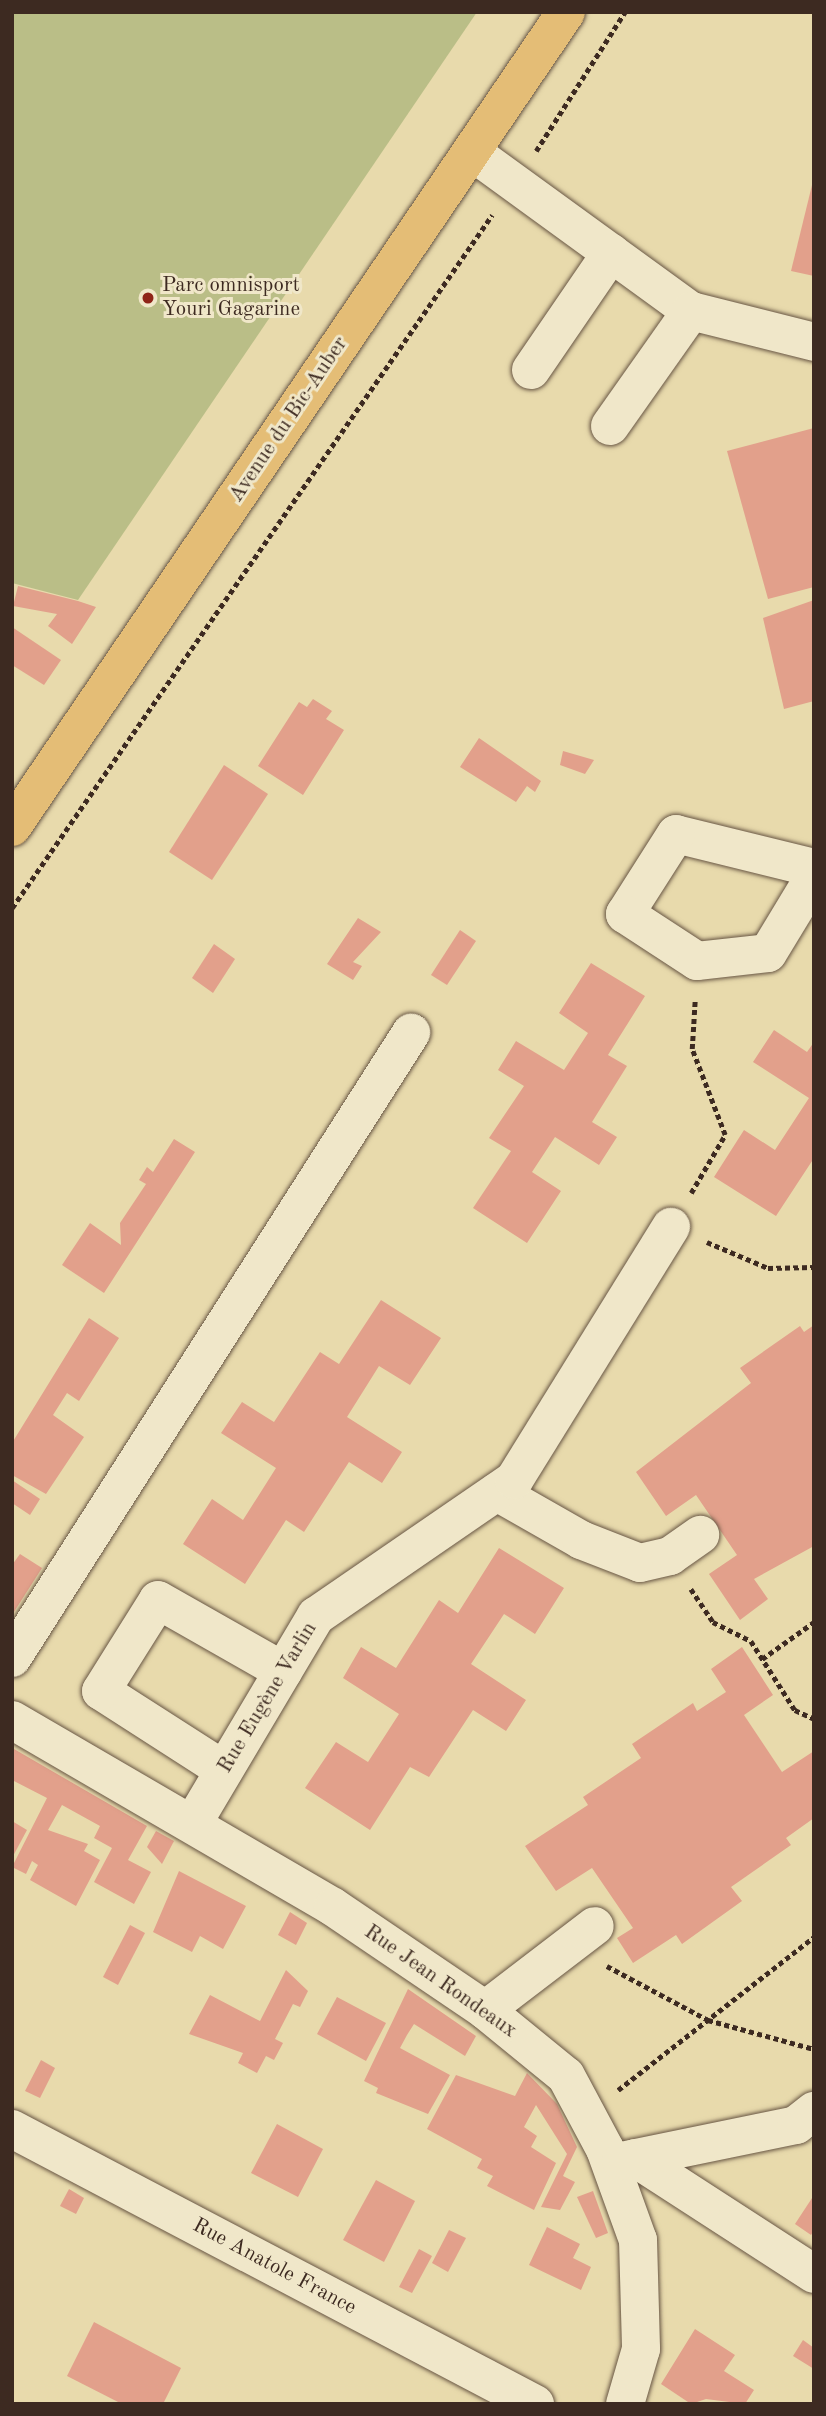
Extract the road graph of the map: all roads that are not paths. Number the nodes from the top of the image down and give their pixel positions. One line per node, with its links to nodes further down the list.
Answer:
1 (566, 12): 2 (main road, Avenue du Bic-Auber)
2 (472, 152): 3 (street); 8 (main road, Avenue du Bic-Auber)
3 (611, 253): 4 (street); 6 (street)
4 (691, 311): 5 (street); 7 (street)
5 (814, 342)
6 (531, 370)
7 (610, 426)
8 (12, 827)
9 (814, 868): 10 (street)
10 (814, 877)
11 (411, 1033): 15 (street)
12 (671, 1227): 13 (street, Rue Eugène Varlin)
13 (497, 1492): 14 (street); 16 (street, Rue Eugène Varlin)
14 (685, 1546)
15 (12, 1658)
16 (283, 1671): 18 (street, Rue Eugène Varlin); 18 (street)
17 (12, 1720): 19 (street, Rue Jean Rondeaux)
18 (225, 1770): 19 (street, Rue Eugène Varlin)
19 (193, 1823): 21 (street, Rue Jean Rondeaux)
20 (582, 1936): 21 (street)
21 (485, 2010): 24 (street, Rue Jean Rondeaux)
22 (814, 2111): 24 (street)
23 (12, 2129): 26 (street, Rue Anatole France)
24 (623, 2160): 25 (street); 27 (street, Rue Jean Rondeaux)
25 (814, 2274)
26 (535, 2404)
27 (625, 2404)

